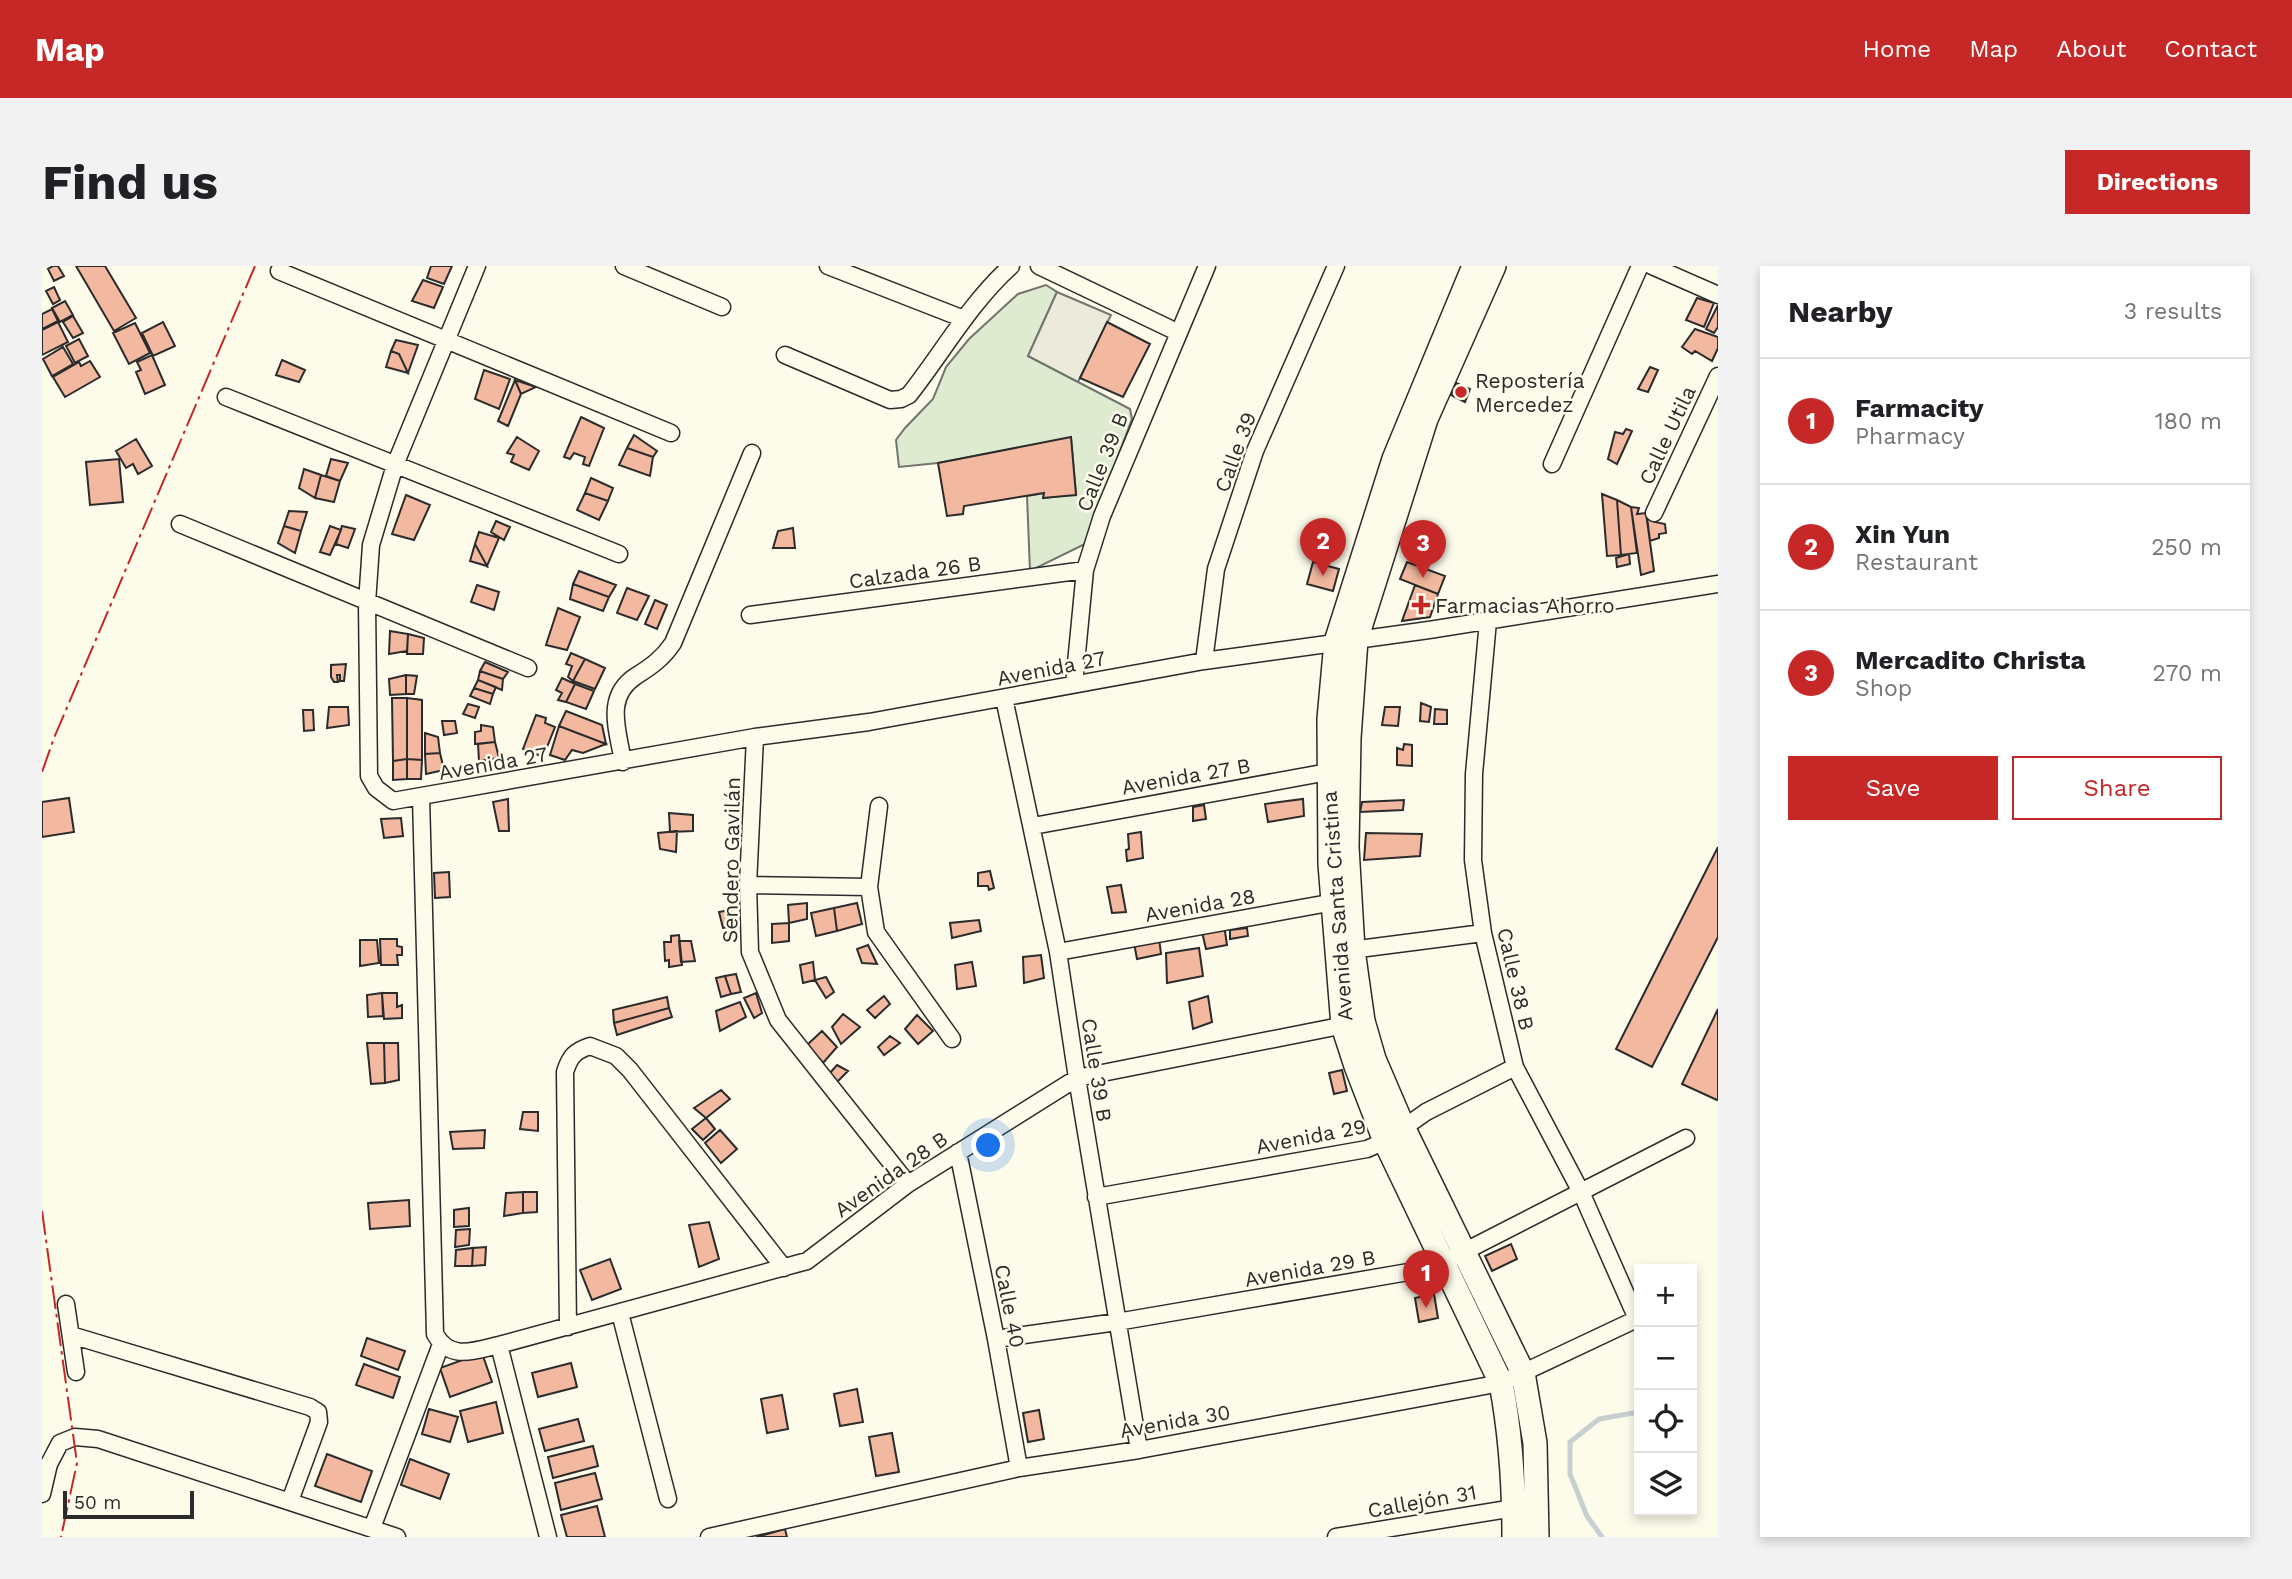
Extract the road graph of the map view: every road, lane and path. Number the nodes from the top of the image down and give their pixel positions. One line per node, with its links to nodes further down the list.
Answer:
1 (477, 266): 17 (street)
2 (624, 266): 14 (street)
3 (828, 266): 15 (street)
4 (1011, 266): 15 (street)
5 (1039, 266): 16 (street)
6 (1207, 266): 16 (street, Calle 39 B)
7 (1336, 266): 34 (street, Calle 39)
8 (1474, 266): 33 (street, Avenida Santa Cristina)
9 (1494, 266): 33 (street, Avenida Santa Cristina)
10 (1640, 266): 23 (street)
11 (1652, 266): 13 (street)
12 (279, 271): 17 (street)
13 (1718, 295)
14 (722, 307)
15 (964, 318): 18 (street)
16 (1177, 332): 28 (street, Calle 39 B)
17 (447, 340): 21 (street); 24 (street)
18 (786, 355)
19 (1718, 376): 25 (street, Calle Utila)
20 (226, 397): 24 (street)
21 (671, 433)
22 (752, 453): 39 (street)
23 (1552, 464)
24 (395, 465): 27 (street); 30 (street)
25 (1654, 513)
26 (180, 524): 30 (street)
27 (619, 554)
28 (1085, 570): 31 (street, Calzada 26 B); 36 (street, Calle 39 B)
29 (1718, 584): 32 (street, Avenida 27)
30 (367, 603): 35 (street); 41 (street, Avenida 27)
31 (750, 615)
32 (1488, 621): 33 (street, Avenida 27); 47 (street, Calle 38 B)
33 (1346, 641): 34 (street, Avenida 27); 40 (street, Avenida Santa Cristina)
34 (1204, 661): 36 (street, Avenida 27)
35 (528, 668)
36 (1074, 684): 37 (street, Avenida 27)
37 (1004, 698): 38 (street, Avenida 27); 43 (street, Calle 39 B)
38 (755, 737): 39 (street, Avenida 27); 44 (street, Sendero Gavilán)
39 (623, 762): 41 (street, Avenida 27)
40 (1338, 770): 43 (street, Avenida 27 B); 46 (street, Avenida Santa Cristina)
41 (421, 797): 71 (street)
42 (879, 806): 45 (street)
43 (1032, 826): 49 (street, Calle 39 B)
44 (748, 885): 45 (street); 57 (street, Sendero Gavilán)
45 (869, 887): 51 (street)
46 (1341, 901): 48 (street, Avenida Santa Cristina); 49 (street, Avenida 28)
47 (1483, 933): 48 (street); 52 (street, Calle 38 B)
48 (1345, 951): 50 (street, Avenida Santa Cristina)
49 (1058, 952): 53 (street, Calle 39 B)
50 (1353, 1024): 53 (street, Avenida 28 B); 54 (street, Avenida Santa Cristina)
51 (952, 1039)
52 (1515, 1067): 54 (street, Avenida 29); 58 (street, Calle 38 B)
53 (1077, 1078): 56 (street, Avenida 28 B); 59 (street, Calle 39 B)
54 (1394, 1135): 59 (street, Avenida 29); 60 (street, Avenida Santa Cristina); 61 (street, Avenida Santa Cristina)
55 (1686, 1138): 58 (street, Avenida 29 B)
56 (958, 1152): 57 (street, Avenida 28 B); 70 (street, Calle 40)
57 (908, 1184): 62 (street, Avenida 28 B)
58 (1581, 1192): 60 (street, Avenida 29 B); 64 (street, Calle 38 B)
59 (1096, 1197): 67 (street, Calle 39 B)
60 (1464, 1251): 61 (street, Avenida 29 B); 74 (street, Avenida Santa Cristina)
61 (1443, 1263): 67 (street, Avenida 29 B); 75 (street, Avenida Santa Cristina)
62 (784, 1268): 65 (street, Avenida 28 B); 68 (street)
63 (66, 1304): 69 (street)
64 (1634, 1309)
65 (620, 1313): 68 (street, Avenida 28 B); 79 (street)
66 (1634, 1320): 74 (street, Avenida 30)
67 (1117, 1322): 70 (street, Avenida 29 B); 76 (street, Calle 39 B)
68 (568, 1326): 72 (street, Avenida 28 B)
69 (71, 1335): 73 (street); 80 (street)
70 (996, 1339): 77 (street, Calle 40)
71 (441, 1344): 72 (street, Avenida 28 B); 82 (street)
72 (499, 1345): 84 (street)
73 (76, 1371)
74 (1523, 1373): 75 (street, Avenida 30); 88 (street, Avenida Santa Cristina)
75 (1500, 1383): 76 (street, Avenida 30); 81 (street, Avenida Santa Cristina)
76 (1139, 1450): 77 (street, Avenida 30)
77 (1019, 1468): 85 (street, Avenida 30)
78 (42, 1494): 80 (street)
79 (668, 1499)
80 (290, 1501): 82 (street)
81 (1514, 1508): 86 (street, Callejón 31); 87 (street, Avenida Santa Cristina)
82 (372, 1528): 83 (street)
83 (397, 1537)
84 (548, 1537)
85 (709, 1537)
86 (1336, 1537)
87 (1514, 1537)
88 (1537, 1537)

